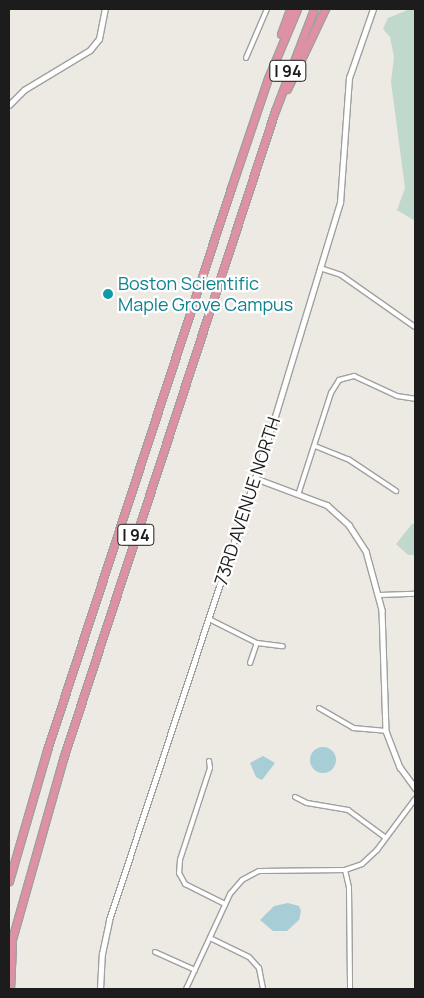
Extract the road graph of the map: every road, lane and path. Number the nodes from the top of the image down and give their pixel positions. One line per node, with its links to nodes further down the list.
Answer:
1 (105, 9): 10 (street)
2 (267, 9): 8 (street)
3 (290, 9): 9 (highway)
4 (296, 9): 9 (highway, I 94)
5 (314, 9): 11 (highway, I 94)
6 (325, 9): 11 (highway)
7 (373, 9): 12 (street, 73RD AVENUE NORTH)
8 (246, 58)
9 (262, 93): 33 (highway, I 94)
10 (9, 105)
11 (267, 135): 35 (highway, I 94)
12 (320, 268): 13 (street); 16 (street, 73RD AVENUE NORTH)
13 (415, 327)
14 (415, 399): 15 (street)
15 (314, 446): 17 (street); 18 (street)
16 (255, 478): 17 (street); 21 (street, 73RD AVENUE NORTH)
17 (299, 492): 20 (street)
18 (396, 492)
19 (415, 594): 20 (street)
20 (380, 595): 26 (street)
21 (209, 619): 22 (street); 41 (street, 73RD AVENUE NORTH)
22 (257, 643): 23 (street); 24 (street)
23 (284, 646)
24 (250, 663)
25 (319, 708): 26 (street)
26 (386, 731): 28 (street)
27 (208, 761): 34 (street)
28 (415, 788)
29 (295, 797): 31 (street)
30 (415, 800): 31 (street)
31 (386, 838): 32 (street)
32 (345, 870): 34 (street); 44 (street)
33 (9, 881)
34 (225, 904): 36 (street)
35 (12, 938): 37 (highway, I 94); 40 (highway)
36 (210, 938): 39 (street); 43 (street)
37 (9, 950)
38 (155, 952): 39 (street)
39 (195, 970): 42 (street)
40 (10, 989)
41 (100, 989)
42 (186, 989)
43 (263, 989)
44 (350, 989)

